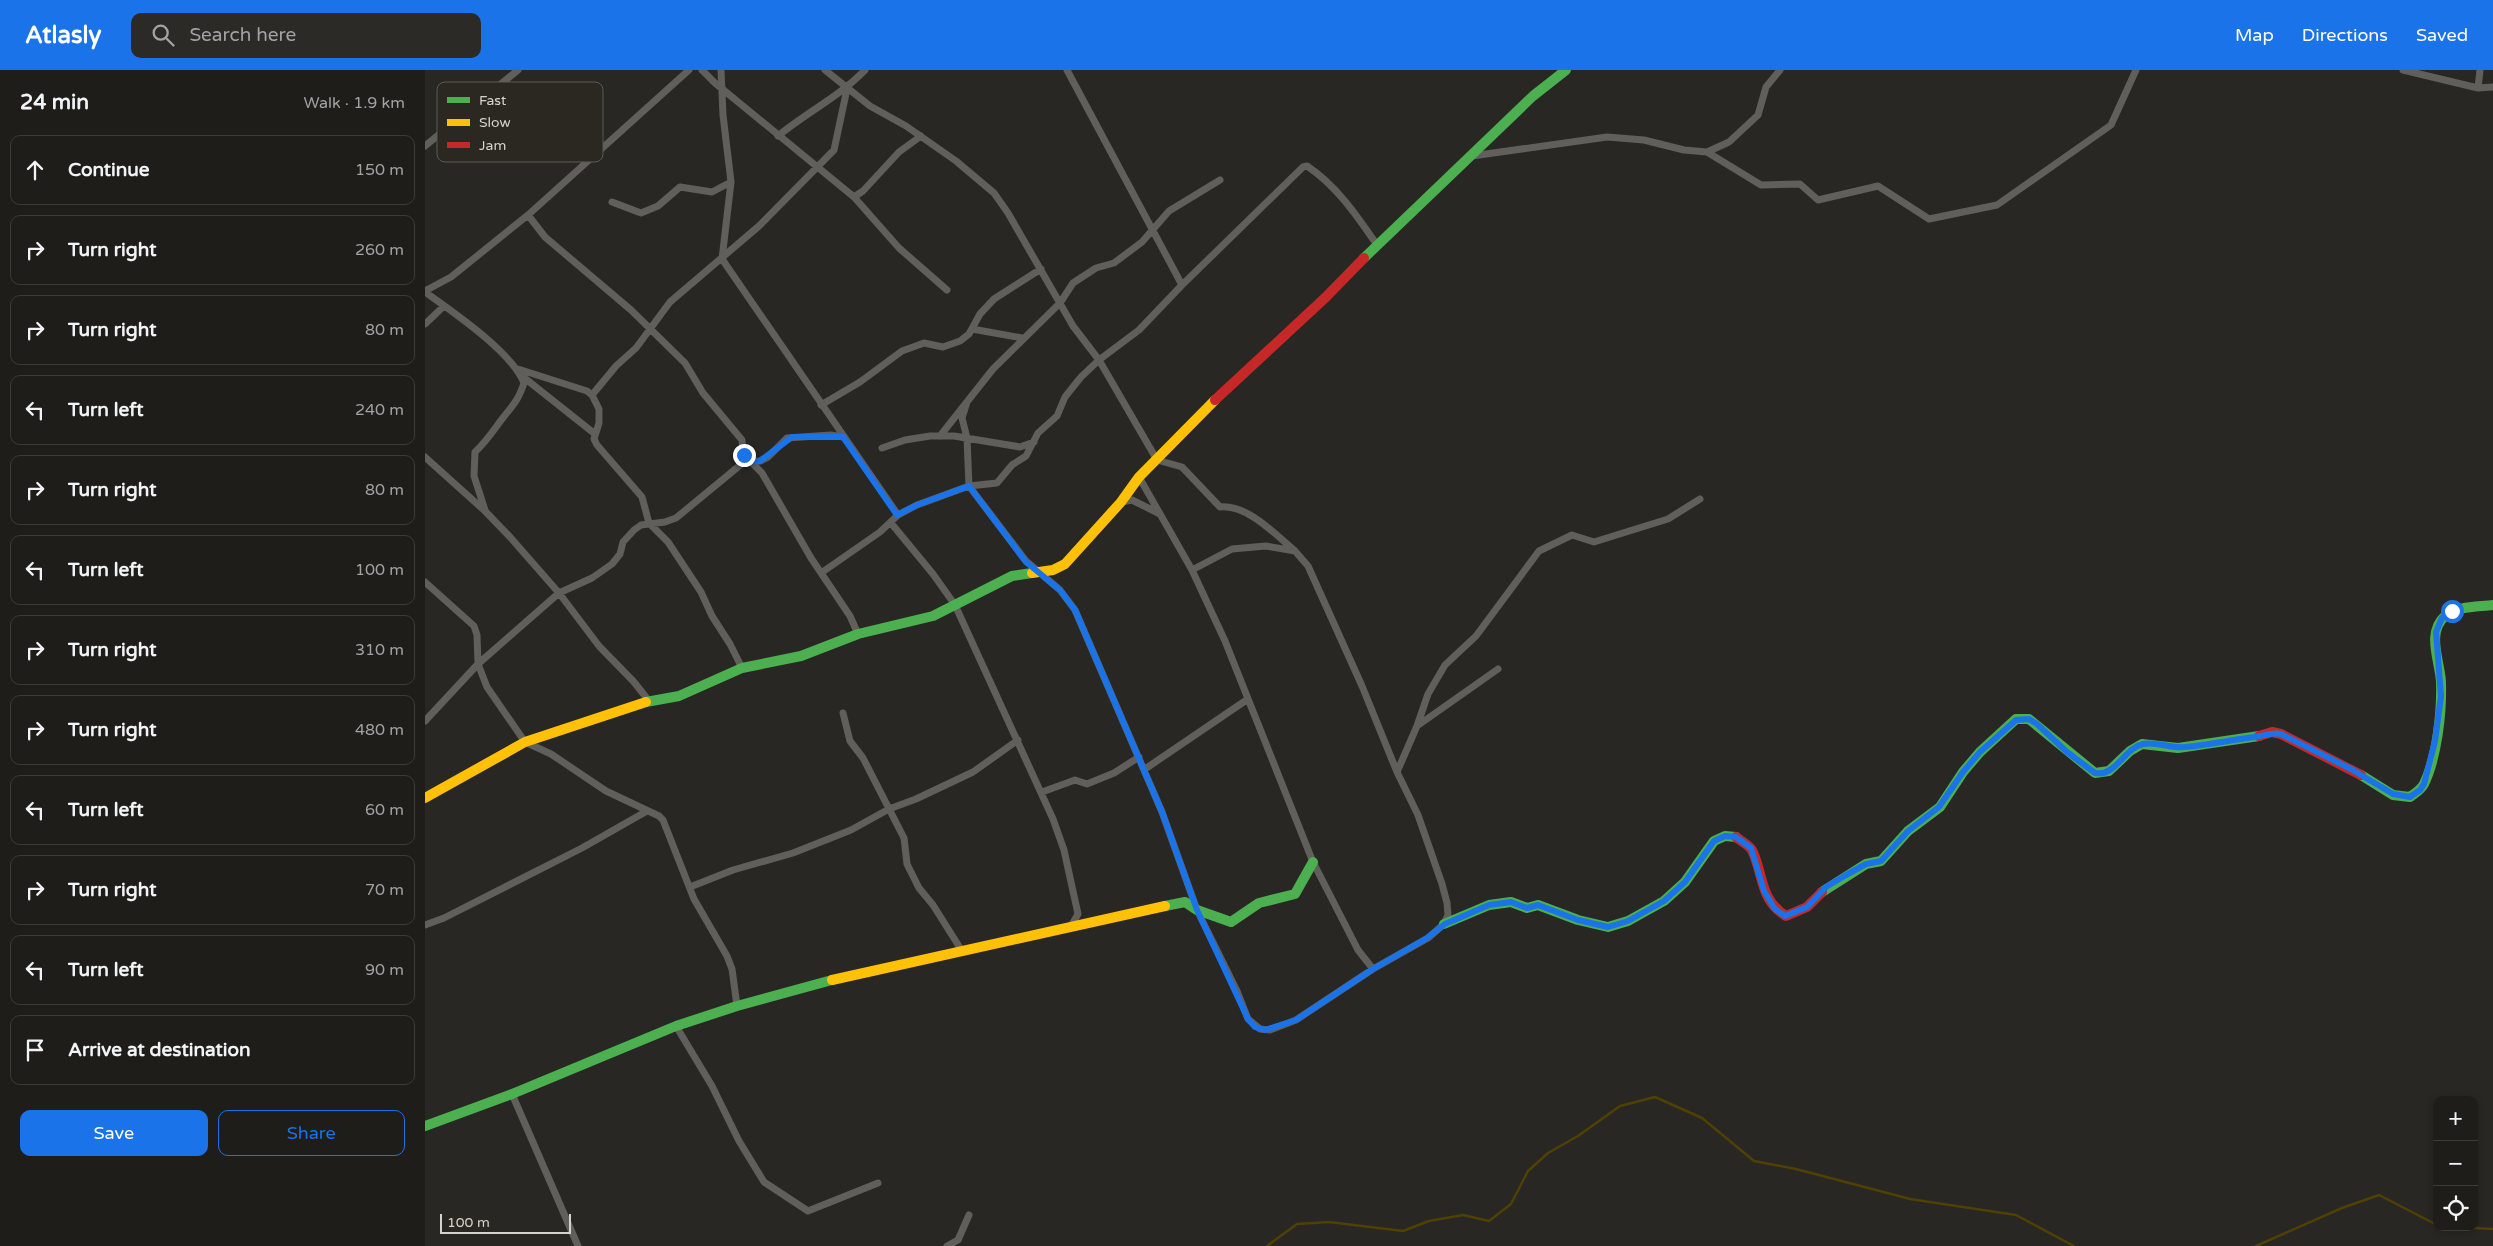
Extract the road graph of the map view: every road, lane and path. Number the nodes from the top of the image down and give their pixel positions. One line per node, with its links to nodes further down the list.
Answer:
1 (518, 70): 13 (street)
2 (689, 70): 22 (street)
3 (702, 70): 16 (street)
4 (721, 70): 16 (street)
5 (825, 70): 17 (street)
6 (865, 70): 17 (street)
7 (1067, 70): 32 (street)
8 (1566, 70): 24 (street)
9 (1780, 70): 23 (street)
10 (2135, 70): 23 (street)
11 (2403, 70): 15 (street)
12 (2480, 70): 15 (street)
13 (503, 82)
14 (2493, 87): 15 (street)
15 (2478, 88)
16 (722, 89): 19 (street); 28 (street)
17 (847, 89): 19 (street); 20 (street); 26 (street)
18 (437, 136): 21 (street)
19 (778, 136): 26 (street)
20 (921, 136): 29 (street); 35 (street)
21 (425, 146)
22 (603, 147)
23 (1707, 152): 24 (street)
24 (1473, 156): 33 (street)
25 (587, 162): 31 (street)
26 (815, 168): 29 (street); 34 (street)
27 (1220, 180): 32 (street)
28 (731, 182): 30 (street); 34 (street)
29 (854, 197): 37 (street)
30 (612, 202)
31 (528, 215): 38 (street); 42 (street)
32 (1153, 229): 36 (street); 39 (street)
33 (1377, 245): 36 (street); 57 (street)
34 (722, 258): 42 (street); 49 (street)
35 (1041, 269): 39 (street); 43 (street)
36 (1182, 284): 45 (street)
37 (947, 290)
38 (425, 291): 40 (street)
39 (1060, 303): 44 (street); 45 (street)
40 (444, 306): 41 (street); 46 (street)
41 (425, 324)
42 (651, 329): 47 (street); 58 (street)
43 (972, 329): 44 (street); 49 (street)
44 (1022, 338): 48 (street)
45 (1099, 360): 54 (street); 57 (street)
46 (520, 372): 47 (street); 50 (street); 63 (street)
47 (592, 395): 50 (street)
48 (967, 402): 51 (street); 53 (street)
49 (821, 405): 52 (street)
50 (595, 434): 66 (street)
51 (940, 436): 53 (street); 55 (street)
52 (843, 437): 58 (street); 65 (street)
53 (967, 438): 54 (street); 60 (street)
54 (1034, 442): 60 (street)
55 (882, 448)
56 (425, 457): 63 (street)
57 (1157, 460): 59 (street); 68 (street)
58 (748, 462): 66 (street); 71 (street)
59 (1139, 477): 62 (street); 64 (street)
60 (969, 486): 65 (street); 70 (street)
61 (1700, 500): 84 (street)
62 (1121, 502): 64 (street); 70 (street)
63 (485, 511): 73 (street)
64 (1159, 514): 69 (street)
65 (897, 515): 67 (street)
66 (649, 523): 73 (street); 78 (street)
67 (891, 523): 71 (street); 74 (street)
68 (1295, 550): 69 (street); 89 (street)
69 (1193, 570): 80 (street)
70 (1039, 572): 74 (street); 87 (street)
71 (821, 573): 76 (street)
72 (425, 582): 77 (street)
73 (559, 593): 77 (street); 81 (street)
74 (955, 605): 76 (street); 85 (street)
75 (2493, 605): 97 (street)
76 (857, 634): 78 (street)
77 (479, 664): 83 (street); 86 (street)
78 (742, 668): 81 (street)
79 (1498, 669): 84 (street)
80 (1248, 699): 88 (street); 94 (street)
81 (649, 702): 86 (street)
82 (843, 713): 92 (street)
83 (426, 719)
84 (1417, 726): 89 (street)
85 (1018, 740): 90 (street); 92 (street)
86 (525, 742): 91 (street); 93 (street)
87 (1139, 757): 88 (street); 90 (street)
88 (1145, 769): 96 (street)
89 (1397, 772): 97 (street)
90 (1042, 792): 99 (street)
91 (425, 798)
92 (889, 809): 95 (street); 100 (street)
93 (647, 811): 95 (street); 98 (street)
94 (1313, 862): 96 (street); 101 (street)
95 (690, 887): 102 (street)
96 (1197, 910): 99 (street); 101 (street)
97 (1445, 924): 101 (street)
98 (425, 925)
99 (1070, 928): 100 (street)
100 (962, 951): 102 (street)
101 (1373, 969)
102 (737, 1006): 103 (street)
103 (676, 1026): 104 (street); 106 (street)
104 (512, 1094): 105 (street); 108 (street)
105 (425, 1126)
106 (878, 1183)
107 (969, 1215): 109 (street)
108 (578, 1246)
109 (947, 1246)

